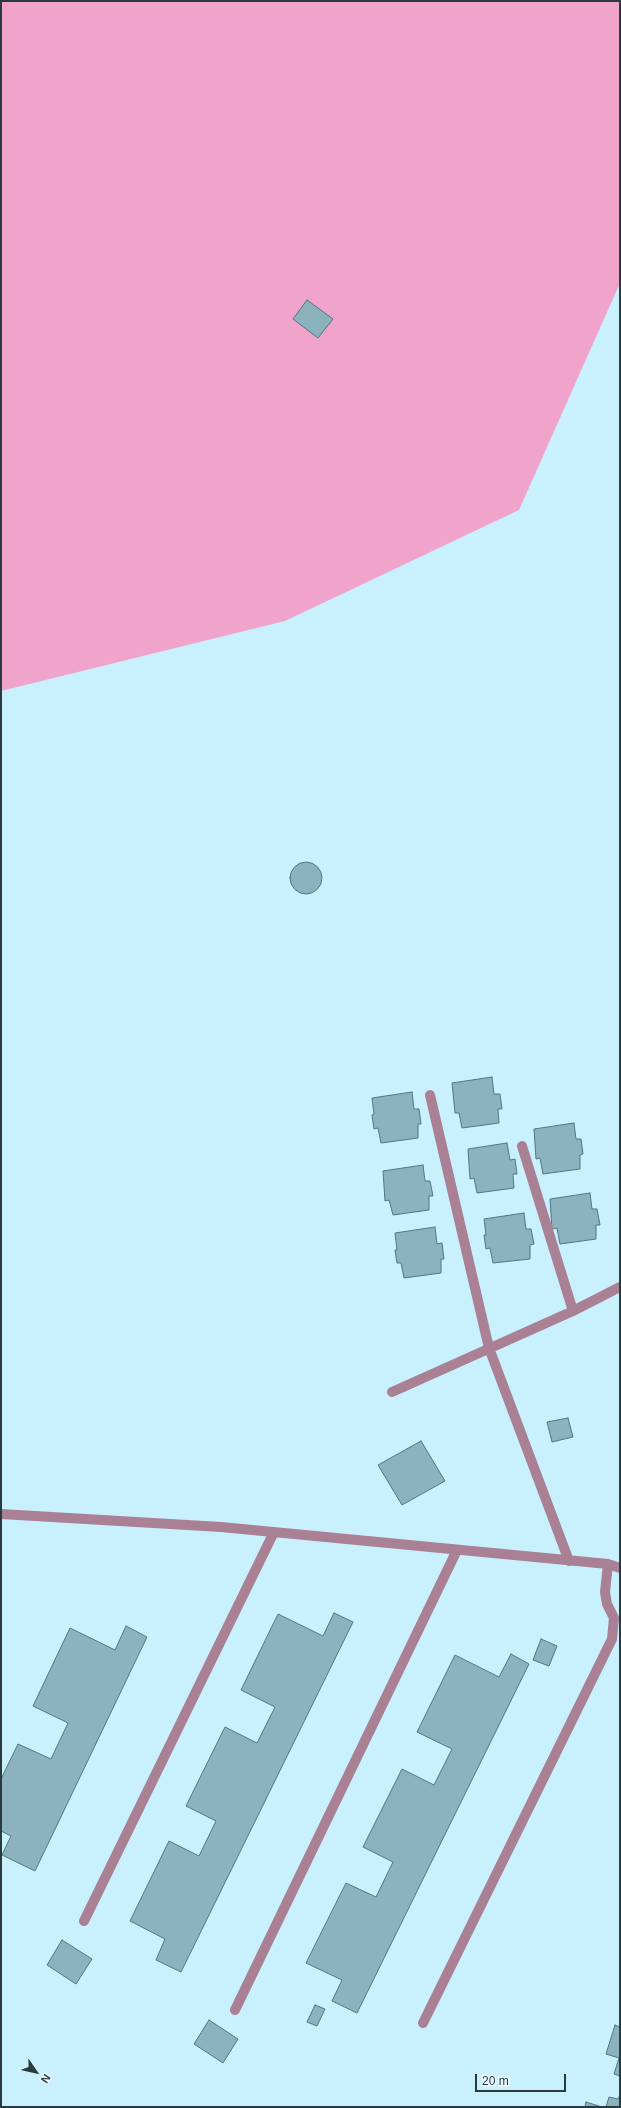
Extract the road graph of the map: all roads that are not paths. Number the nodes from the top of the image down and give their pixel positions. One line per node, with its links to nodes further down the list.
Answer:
1 (430, 1095): 5 (street)
2 (522, 1146): 4 (street)
3 (620, 1287): 4 (street)
4 (573, 1311): 5 (street)
5 (489, 1348): 6 (street); 10 (street)
6 (392, 1392)
7 (1, 1514): 8 (street)
8 (274, 1532): 9 (street); 13 (street)
9 (457, 1550): 10 (street); 14 (street)
10 (569, 1561): 11 (street)
11 (608, 1564): 12 (street); 15 (street)
12 (620, 1568)
13 (84, 1921)
14 (235, 2010)
15 (423, 2023)

